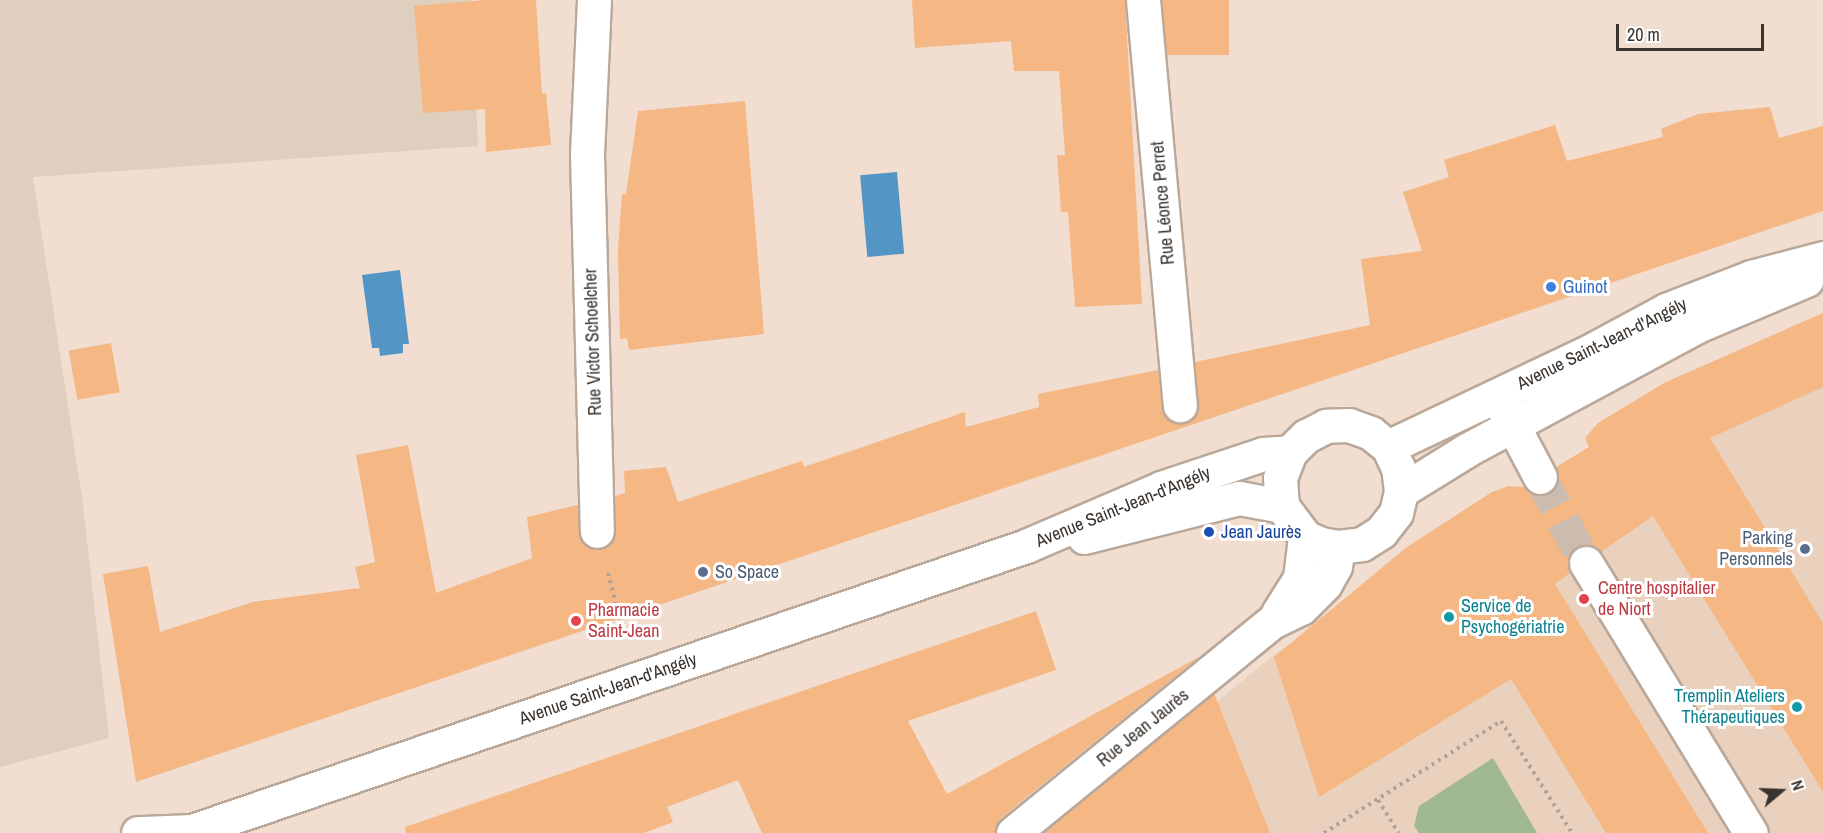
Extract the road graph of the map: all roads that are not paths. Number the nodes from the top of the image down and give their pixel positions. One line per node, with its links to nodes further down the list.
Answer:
1 (594, 0): 13 (main road, Rue Victor Schoelcher)
2 (1143, 0): 6 (main road, Rue Léonce Perret)
3 (1823, 258): 5 (main road, Avenue Saint-Jean-d'Angély)
4 (1823, 273): 7 (main road, Avenue Saint-Jean-d'Angély)
5 (1497, 395): 7 (main road); 8 (main road, Avenue Saint-Jean-d'Angély)
6 (1180, 405)
7 (1512, 426): 10 (main road); 11 (main road, Avenue Saint-Jean-d'Angély)
8 (1388, 447): 9 (main road); 11 (main road)
9 (1290, 452): 12 (main road); 15 (main road, Avenue Saint-Jean-d'Angély)
10 (1540, 477)
11 (1401, 491): 16 (main road)
12 (1282, 506): 14 (main road); 15 (main road, Avenue Saint-Jean-d'Angély)
13 (597, 531)
14 (1305, 537): 16 (main road); 18 (main road, Rue Jean Jaurès)
15 (1026, 546): 19 (main road, Avenue Saint-Jean-d'Angély)
16 (1338, 548): 18 (main road, Rue Jean Jaurès)
17 (1586, 562): 22 (main road)
18 (1272, 622): 21 (main road, Rue Jean Jaurès)
19 (188, 832): 20 (main road, Avenue Saint-Jean-d'Angély)
20 (138, 833)
21 (1013, 833)
22 (1751, 833)

